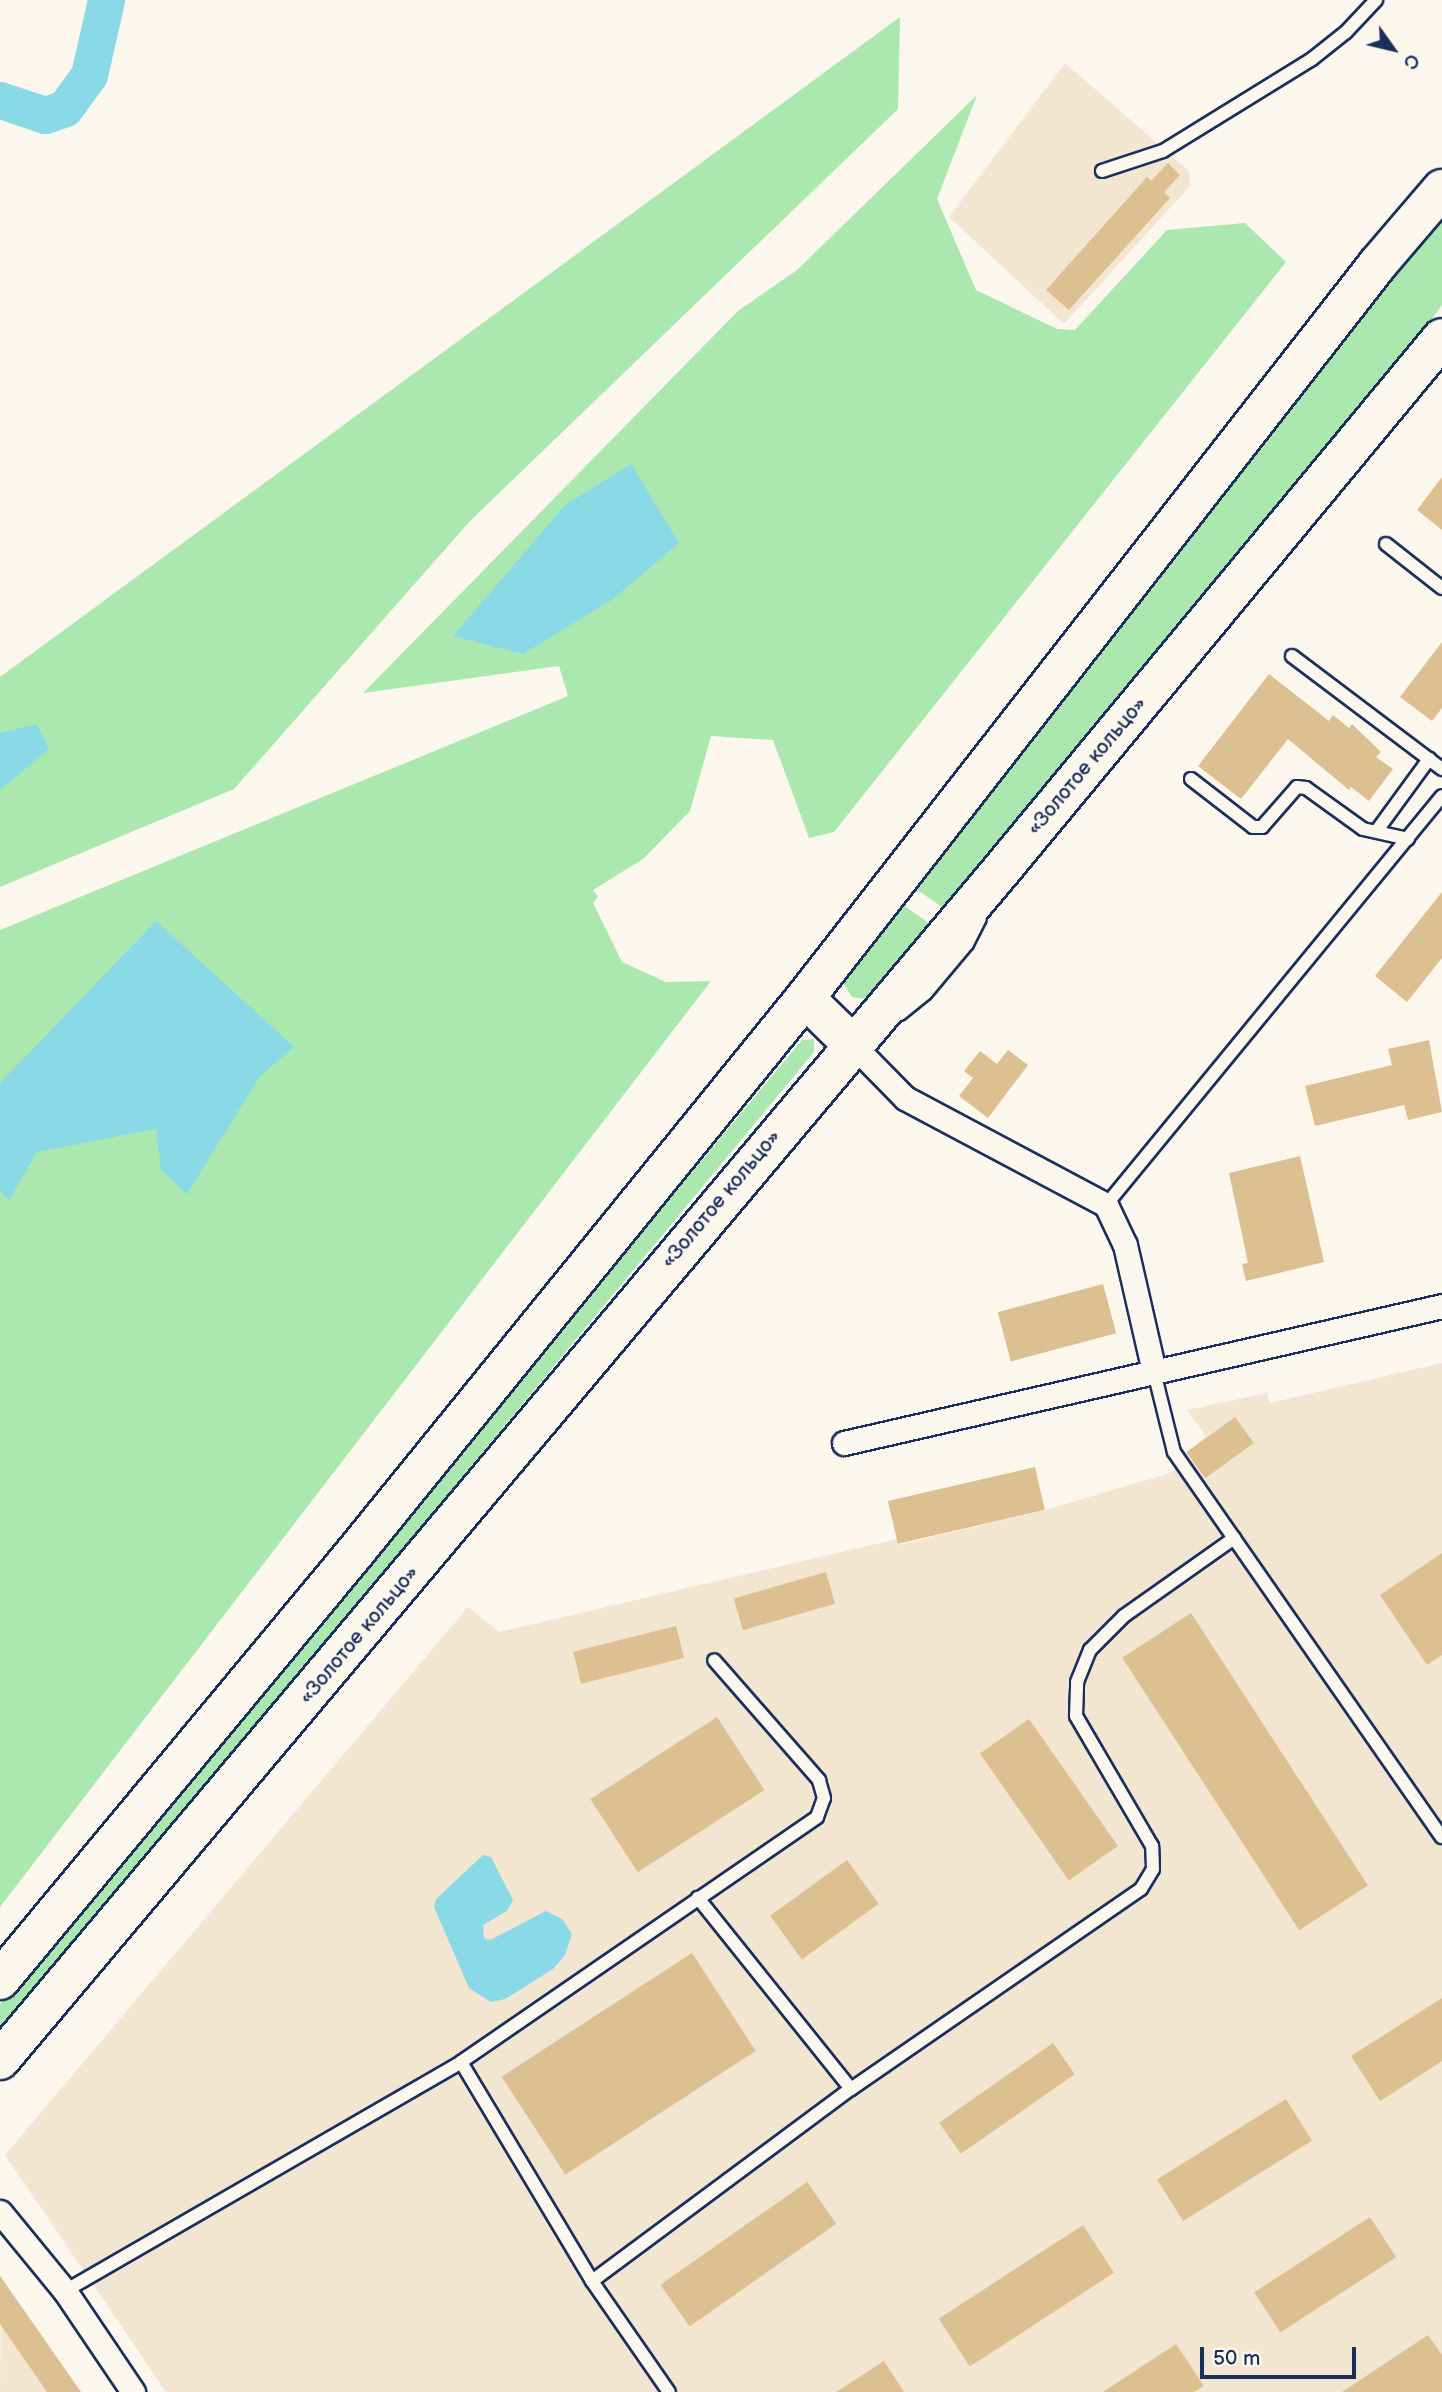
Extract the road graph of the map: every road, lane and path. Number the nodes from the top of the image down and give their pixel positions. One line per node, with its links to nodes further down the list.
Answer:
1 (1376, 0): 2 (lane)
2 (1102, 172)
3 (1438, 193): 14 (highway)
4 (1442, 338): 15 (highway, «Золотое кольцо»)
5 (1386, 544): 6 (lane)
6 (1442, 588)
7 (1293, 656): 8 (lane)
8 (1429, 759): 9 (lane); 12 (lane)
9 (1442, 769)
10 (1191, 779): 12 (lane)
11 (1442, 796): 13 (lane)
12 (1378, 829): 13 (lane)
13 (1408, 839): 16 (lane)
14 (805, 999): 15 (highway); 24 (highway)
15 (852, 1044): 16 (street); 25 (highway, «Золотое кольцо»)
16 (1107, 1205): 18 (street)
17 (1442, 1306): 18 (street)
18 (1154, 1372): 19 (street); 20 (lane)
19 (844, 1443)
20 (1234, 1538): 22 (lane); 27 (lane)
21 (714, 1660): 23 (lane)
22 (1441, 1834)
23 (698, 1898): 26 (lane); 27 (lane)
24 (0, 1980)
25 (0, 2060)
26 (461, 2062): 29 (lane); 30 (lane)
27 (850, 2089): 29 (lane)
28 (0, 2212): 30 (street)
29 (593, 2281): 32 (lane)
30 (65, 2291): 31 (street)
31 (133, 2392)
32 (669, 2392)

